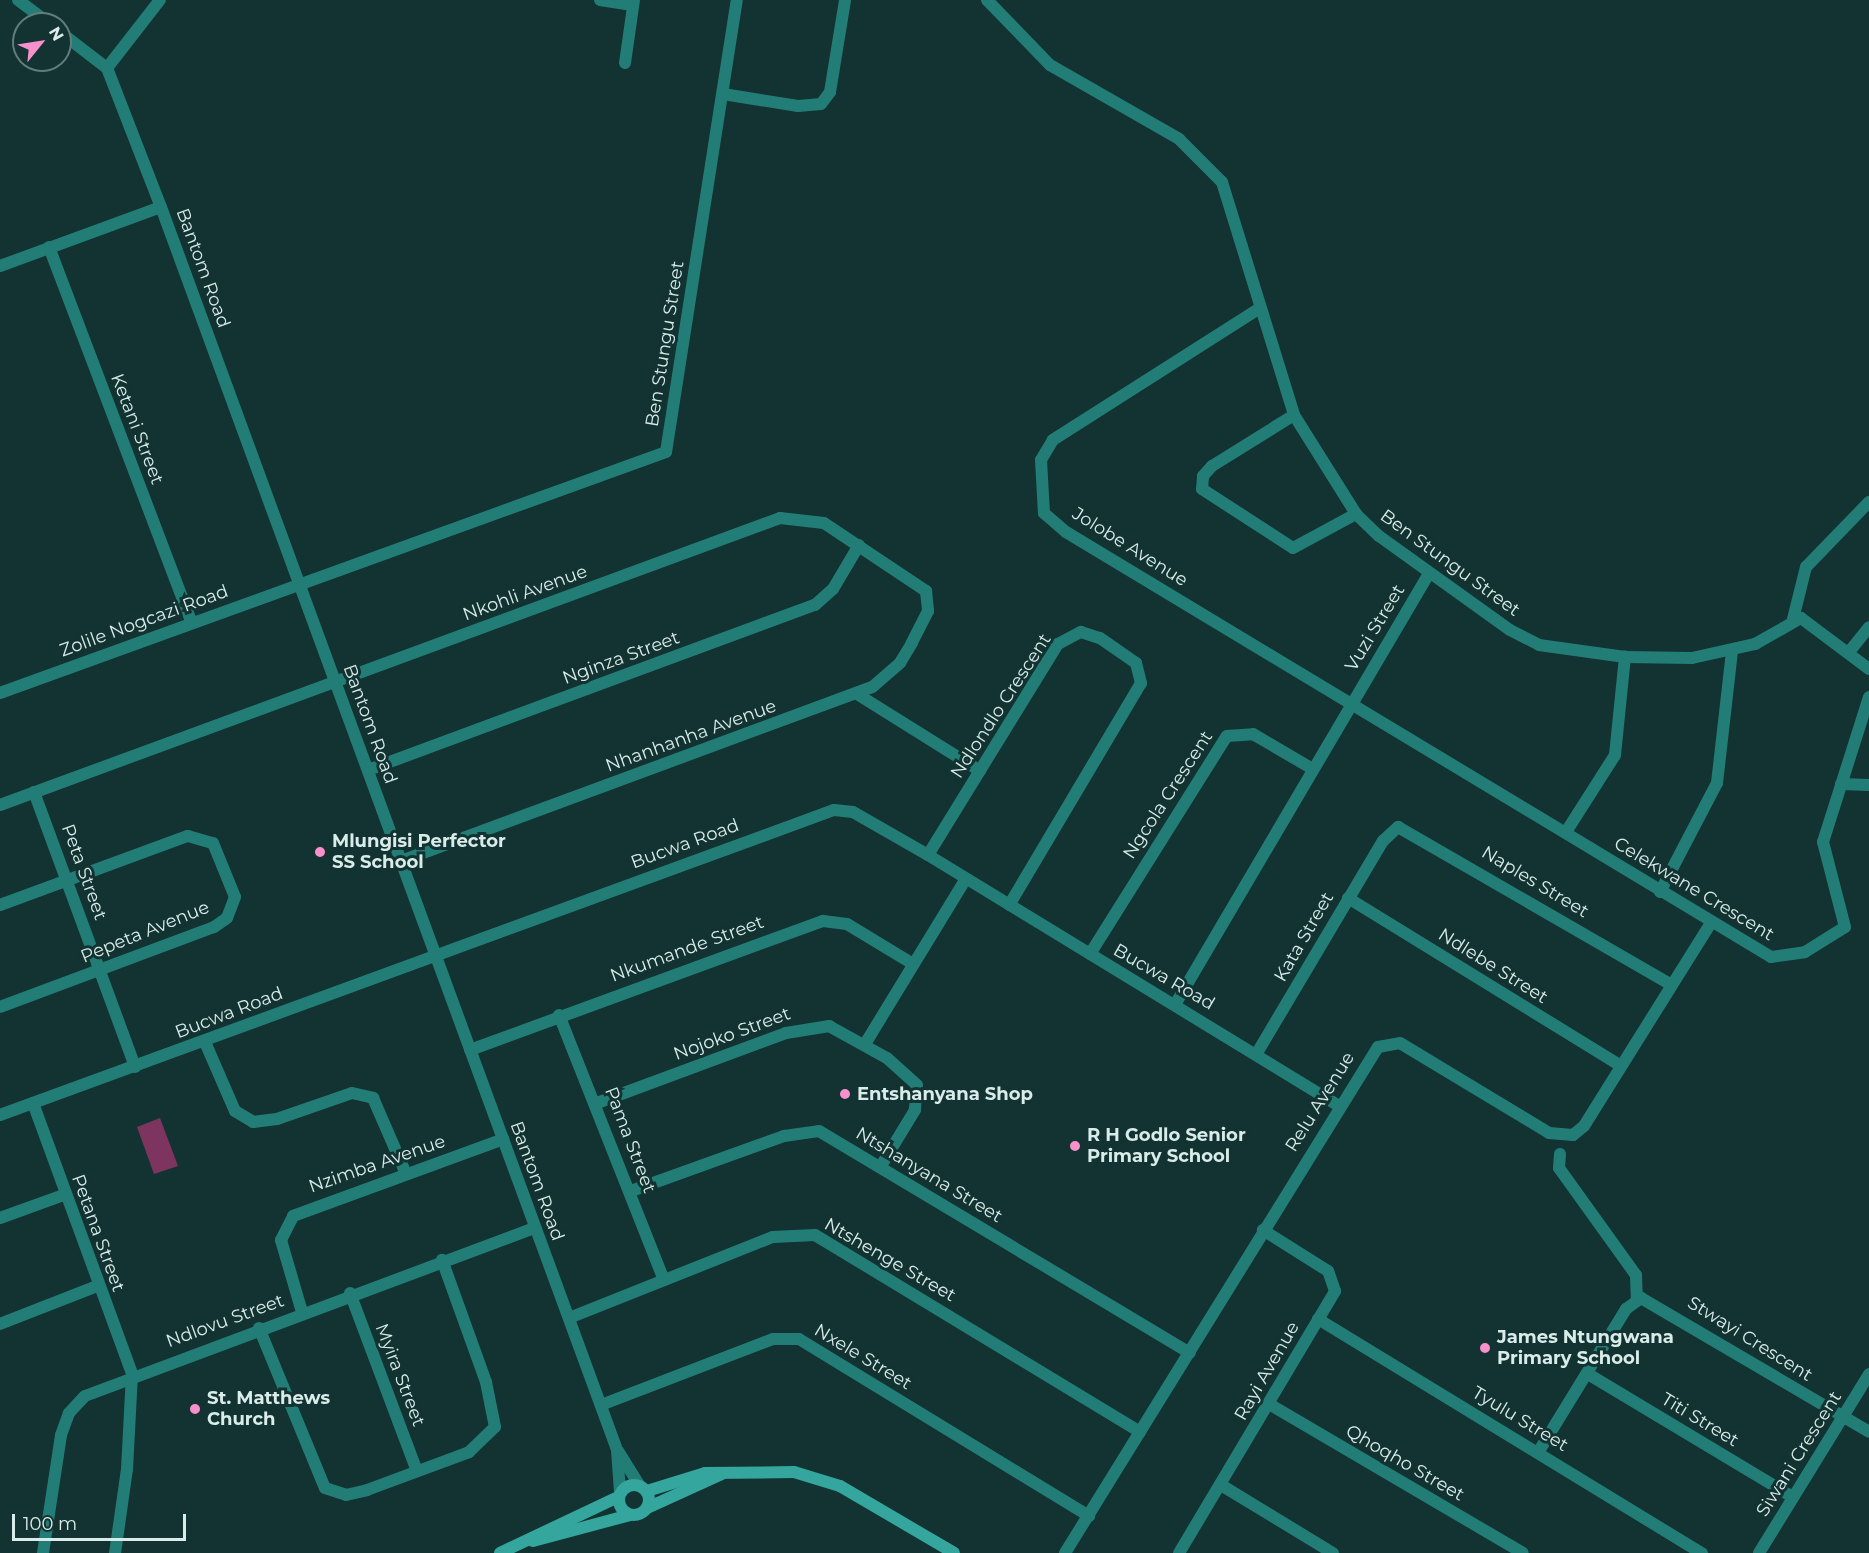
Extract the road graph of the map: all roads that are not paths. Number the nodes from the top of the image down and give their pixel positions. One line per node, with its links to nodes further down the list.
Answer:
1 (18, 0): 8 (street)
2 (160, 0): 11 (street)
3 (600, 0): 7 (street)
4 (736, 0): 12 (street, Ben Stungu Street)
5 (845, 0): 12 (street)
6 (987, 0): 16 (street, Ben Stungu Street)
7 (633, 2): 10 (street)
8 (34, 12)
9 (72, 41): 11 (street)
10 (625, 63)
11 (107, 68): 13 (street, Bantom Road)
12 (723, 94): 22 (street, Ben Stungu Street)
13 (161, 207): 14 (street); 22 (street, Bantom Road)
14 (49, 247): 15 (street); 24 (street, Ketani Street)
15 (0, 266)
16 (1260, 308): 17 (street, Ben Stungu Street); 34 (street, Jolobe Avenue)
17 (1294, 415): 19 (street, Ben Stungu Street); 19 (street)
18 (1869, 502): 23 (street)
19 (1356, 514): 21 (street, Ben Stungu Street)
20 (859, 545): 30 (street, Nkohli Avenue); 32 (street, Nkohli Avenue); 36 (street, Nginza Street)
21 (1428, 573): 28 (street, Ben Stungu Street); 34 (street, Vuzi Street)
22 (301, 584): 24 (street, Zolile Nogcazi Road); 30 (street, Bantom Road)
23 (1792, 620): 26 (street, Ben Stungu Street); 27 (street)
24 (192, 623): 31 (street, Zolile Nogcazi Road)
25 (1869, 627): 27 (street)
26 (1732, 651): 28 (street, Ben Stungu Street); 48 (street)
27 (1849, 652): 29 (street)
28 (1625, 657): 42 (street)
29 (1869, 669)
30 (336, 682): 36 (street, Bantom Road); 40 (street, Nkohli Avenue)
31 (0, 693)
32 (857, 694): 37 (street); 45 (street, Nhanhanha Avenue)
33 (1869, 697): 38 (street, Celekwane Crescent)
34 (1352, 702): 35 (street); 42 (street, Celekwane Crescent)
35 (1311, 768): 54 (street, Ngcola Crescent); 58 (street)
36 (368, 770): 45 (street, Bantom Road)
37 (980, 771): 44 (street, Ndlondlo Crescent); 51 (street, Ndlondlo Crescent)
38 (1841, 784): 39 (street); 52 (street, Celekwane Crescent)
39 (1869, 785)
40 (34, 792): 41 (street, Nkohli Avenue); 46 (street, Peta Street)
41 (0, 805)
42 (1566, 832): 48 (street, Celekwane Crescent)
43 (1383, 841): 49 (street, Kata Street); 57 (street, Naples Street)
44 (928, 855): 47 (street, Bucwa Road); 53 (street, Bucwa Road)
45 (401, 861): 53 (street, Bantom Road)
46 (68, 880): 50 (street); 56 (street, Peta Street); 56 (street, Pepeta Avenue)
47 (965, 880): 51 (street, Bucwa Road); 55 (street)
48 (1660, 892): 52 (street, Celekwane Crescent)
49 (1348, 898): 64 (street, Kata Street); 65 (street, Ndlebe Street)
50 (0, 905)
51 (1010, 905): 54 (street, Bucwa Road)
52 (1711, 923): 57 (street, Relu Avenue)
53 (434, 954): 61 (street, Bucwa Road); 63 (street, Bantom Road)
54 (1090, 954): 58 (street, Bucwa Road)
55 (914, 964): 60 (street, Nkumande Street); 62 (street)
56 (100, 970): 59 (street, Pepeta Avenue); 66 (street, Peta Street)
57 (1670, 984): 65 (street, Relu Avenue)
58 (1176, 1003): 64 (street, Bucwa Road)
59 (0, 1007)
60 (559, 1015): 63 (street, Nkumande Street); 68 (street, Pama Street)
61 (205, 1042): 66 (street, Bucwa Road); 74 (street)
62 (865, 1044): 68 (street, Nojoko Street); 73 (street, Nojoko Street)
63 (470, 1050): 71 (street, Bantom Road)
64 (1257, 1053): 69 (street, Bucwa Road)
65 (1619, 1065): 69 (street, Relu Avenue)
66 (135, 1067): 67 (street, Bucwa Road)
67 (33, 1103): 70 (street, Bucwa Road); 76 (street, Petana Street)
68 (597, 1103): 75 (street, Pama Street)
69 (1338, 1105): 79 (street, Relu Avenue)
70 (0, 1115)
71 (503, 1139): 74 (street, Nzimba Avenue); 78 (street, Bantom Road)
72 (1560, 1154): 84 (street)
73 (881, 1166): 75 (street, Ntshanyana Street); 90 (street, Ntshanyana Street)
74 (406, 1174): 85 (street, Nzimba Avenue)
75 (631, 1191): 81 (street, Pama Street)
76 (64, 1195): 77 (street); 82 (street, Petana Street)
77 (0, 1218)
78 (535, 1228): 80 (street, Ndlovu Street); 86 (street, Bantom Road)
79 (1263, 1230): 87 (street, Rayi Avenue); 90 (street, Relu Avenue)
80 (442, 1260): 83 (street, Ndlovu Street); 101 (street)
81 (664, 1280): 86 (street, Ntshenge Street); 97 (street, Ntshenge Street)
82 (97, 1286): 88 (street); 91 (street, Petana Street)
83 (350, 1293): 85 (street, Ndlovu Street); 101 (street, Myira Street)
84 (1637, 1299): 92 (street); 96 (street, Stwayi Crescent)
85 (302, 1312): 89 (street, Ndlovu Street)
86 (569, 1318): 95 (street, Bantom Road)
87 (1318, 1318): 94 (street, Rayi Avenue); 100 (street, Tyulu Street)
88 (0, 1324)
89 (259, 1328): 91 (street, Ndlovu Street); 101 (street)
90 (1190, 1353): 97 (street, Relu Avenue)
91 (132, 1374): 111 (street, Ndlovu Street); 112 (street)
92 (1588, 1374): 100 (street); 106 (street, Titi Street)
93 (1869, 1374): 96 (street, Siwani Crescent)
94 (1269, 1404): 103 (street, Rayi Avenue); 117 (street, Qhoqho Street)
95 (601, 1405): 99 (street, Bantom Road); 109 (street, Nxele Street)
96 (1843, 1417): 98 (street, Stwayi Crescent); 106 (street, Siwani Crescent)
97 (1140, 1432): 109 (street, Relu Avenue)
98 (1869, 1432)
99 (617, 1450): 104 (street, Bantom Road); 105 (street, Bantom Road)
100 (1539, 1451): 118 (street, Tyulu Street)
101 (416, 1469)
102 (723, 1474): 104 (street); 107 (street); 113 (street)
103 (1221, 1485): 115 (street, Rayi Avenue); 116 (street)
104 (643, 1488): 105 (street); 107 (street)
105 (619, 1495): 108 (street); 110 (street)
106 (1793, 1497): 119 (street, Siwani Crescent)
107 (647, 1508): 108 (street)
108 (630, 1515): 110 (street)
109 (1089, 1516): 114 (street, Relu Avenue)
110 (511, 1550)
111 (43, 1553)
112 (115, 1553)
113 (954, 1553)
114 (1065, 1553)
115 (1179, 1553)
116 (1333, 1553)
117 (1523, 1553)
118 (1702, 1553)
119 (1759, 1553)

